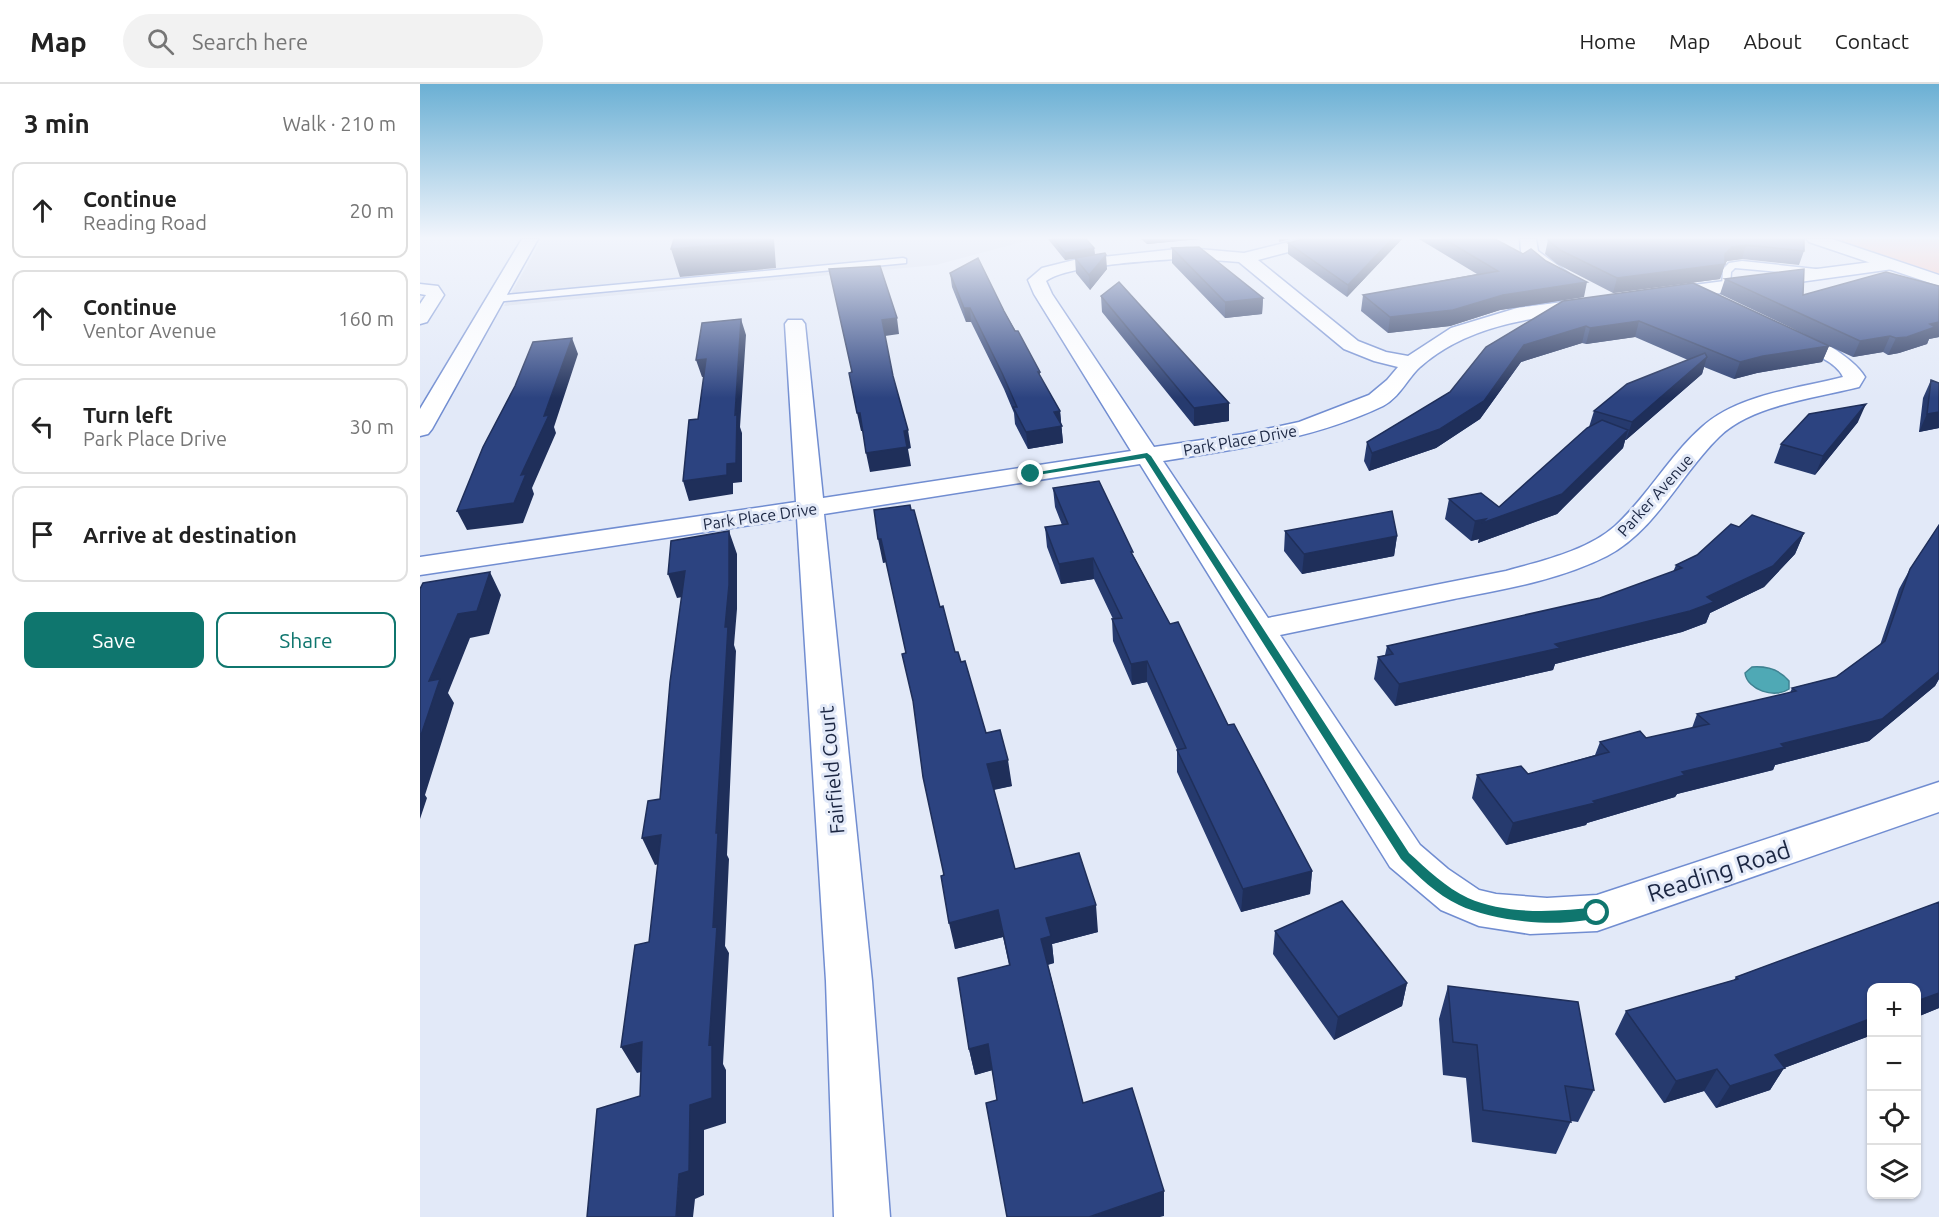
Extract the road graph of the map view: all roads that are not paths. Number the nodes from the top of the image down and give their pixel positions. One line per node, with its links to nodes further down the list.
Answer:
1 (433, 292): 12 (street)
2 (499, 292): 10 (street)
3 (572, 292): 10 (lane)
4 (1042, 292): 17 (street, Reading Road)
5 (1286, 292): 15 (street)
6 (1592, 292): 15 (street, Park Place Drive)
7 (1685, 292): 9 (street)
8 (1694, 292): 11 (street)
9 (1645, 297)
10 (495, 299): 16 (street)
11 (1735, 311)
12 (420, 318)
13 (795, 324): 18 (street, Fairfield Court)
14 (1766, 326): 20 (street, Parker Avenue)
15 (1412, 363): 17 (street, Park Place Drive)
16 (420, 429)
17 (1147, 456): 18 (street, Park Place Drive); 20 (street, Reading Road)
18 (810, 508): 19 (street, Park Place Drive); 22 (street, Fairfield Court)
19 (420, 566)
20 (1261, 629): 21 (street, Reading Road)
21 (1939, 796)
22 (862, 1217)

